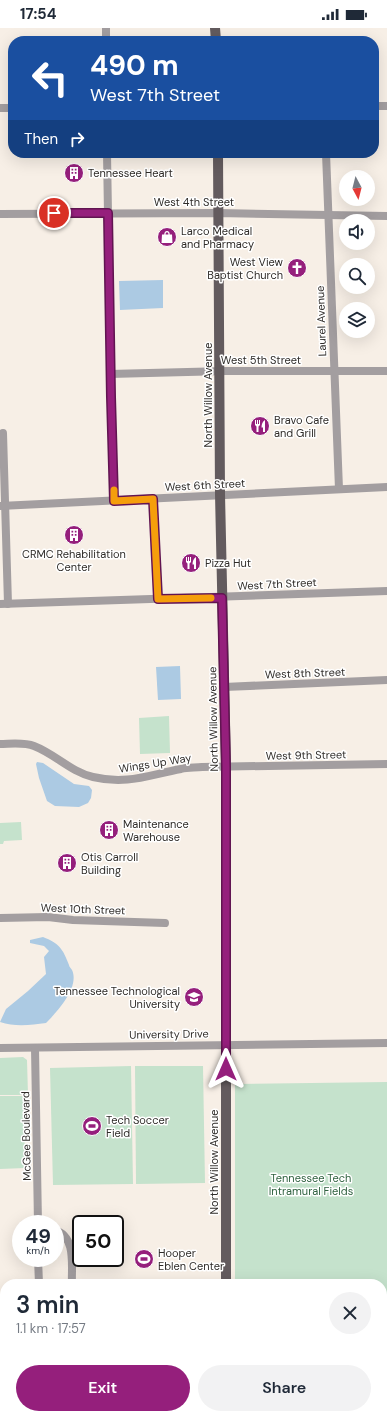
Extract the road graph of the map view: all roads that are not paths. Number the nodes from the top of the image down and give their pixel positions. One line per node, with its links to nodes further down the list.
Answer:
1 (107, 158): 4 (street)
2 (218, 158): 5 (main road, North Willow Avenue)
3 (326, 158): 7 (street, Laurel Avenue)
4 (108, 213): 5 (street, West 4th Street); 6 (street, West 4th Street); 12 (street)
5 (218, 213): 7 (street, West 4th Street); 11 (main road, North Willow Avenue)
6 (0, 214)
7 (329, 216): 8 (street, West 4th Street); 9 (street, Laurel Avenue)
8 (387, 216)
9 (333, 371): 10 (street, West 5th Street); 11 (street, West 5th Street); 15 (street, Laurel Avenue)
10 (387, 371)
11 (220, 372): 12 (street, West 5th Street); 16 (main road, North Willow Avenue)
12 (110, 374): 18 (street)
13 (3, 433): 19 (street)
14 (387, 487): 15 (street, West 6th Street)
15 (338, 489): 16 (street, West 6th Street)
16 (220, 494): 17 (street, West 6th Street); 21 (main road, North Willow Avenue)
17 (153, 499): 18 (street, West 6th Street); 22 (street)
18 (114, 501): 19 (street, West 6th Street)
19 (2, 506): 23 (street)
20 (387, 591): 21 (street, West 7th Street)
21 (222, 598): 22 (street, West 7th Street); 25 (main road, North Willow Avenue)
22 (158, 599): 23 (street, West 7th Street)
23 (4, 604)
24 (387, 680): 25 (street, West 8th Street)
25 (224, 687): 28 (main road, North Willow Avenue)
26 (0, 744): 28 (street, Wings Up Way)
27 (387, 764): 28 (street, West 9th Street)
28 (226, 767): 32 (main road, North Willow Avenue)
29 (0, 918): 30 (street, West 10th Street)
30 (165, 922)
31 (387, 1043): 32 (street, University Drive)
32 (226, 1045): 34 (street, University Drive); 40 (main road, North Willow Avenue)
33 (0, 1048): 34 (street, University Drive)
34 (35, 1048): 35 (street, McGee Boulevard)
35 (38, 1215)
36 (64, 1236): 39 (street)
37 (38, 1267): 38 (street)
38 (39, 1279)
39 (72, 1279)
40 (226, 1279)

